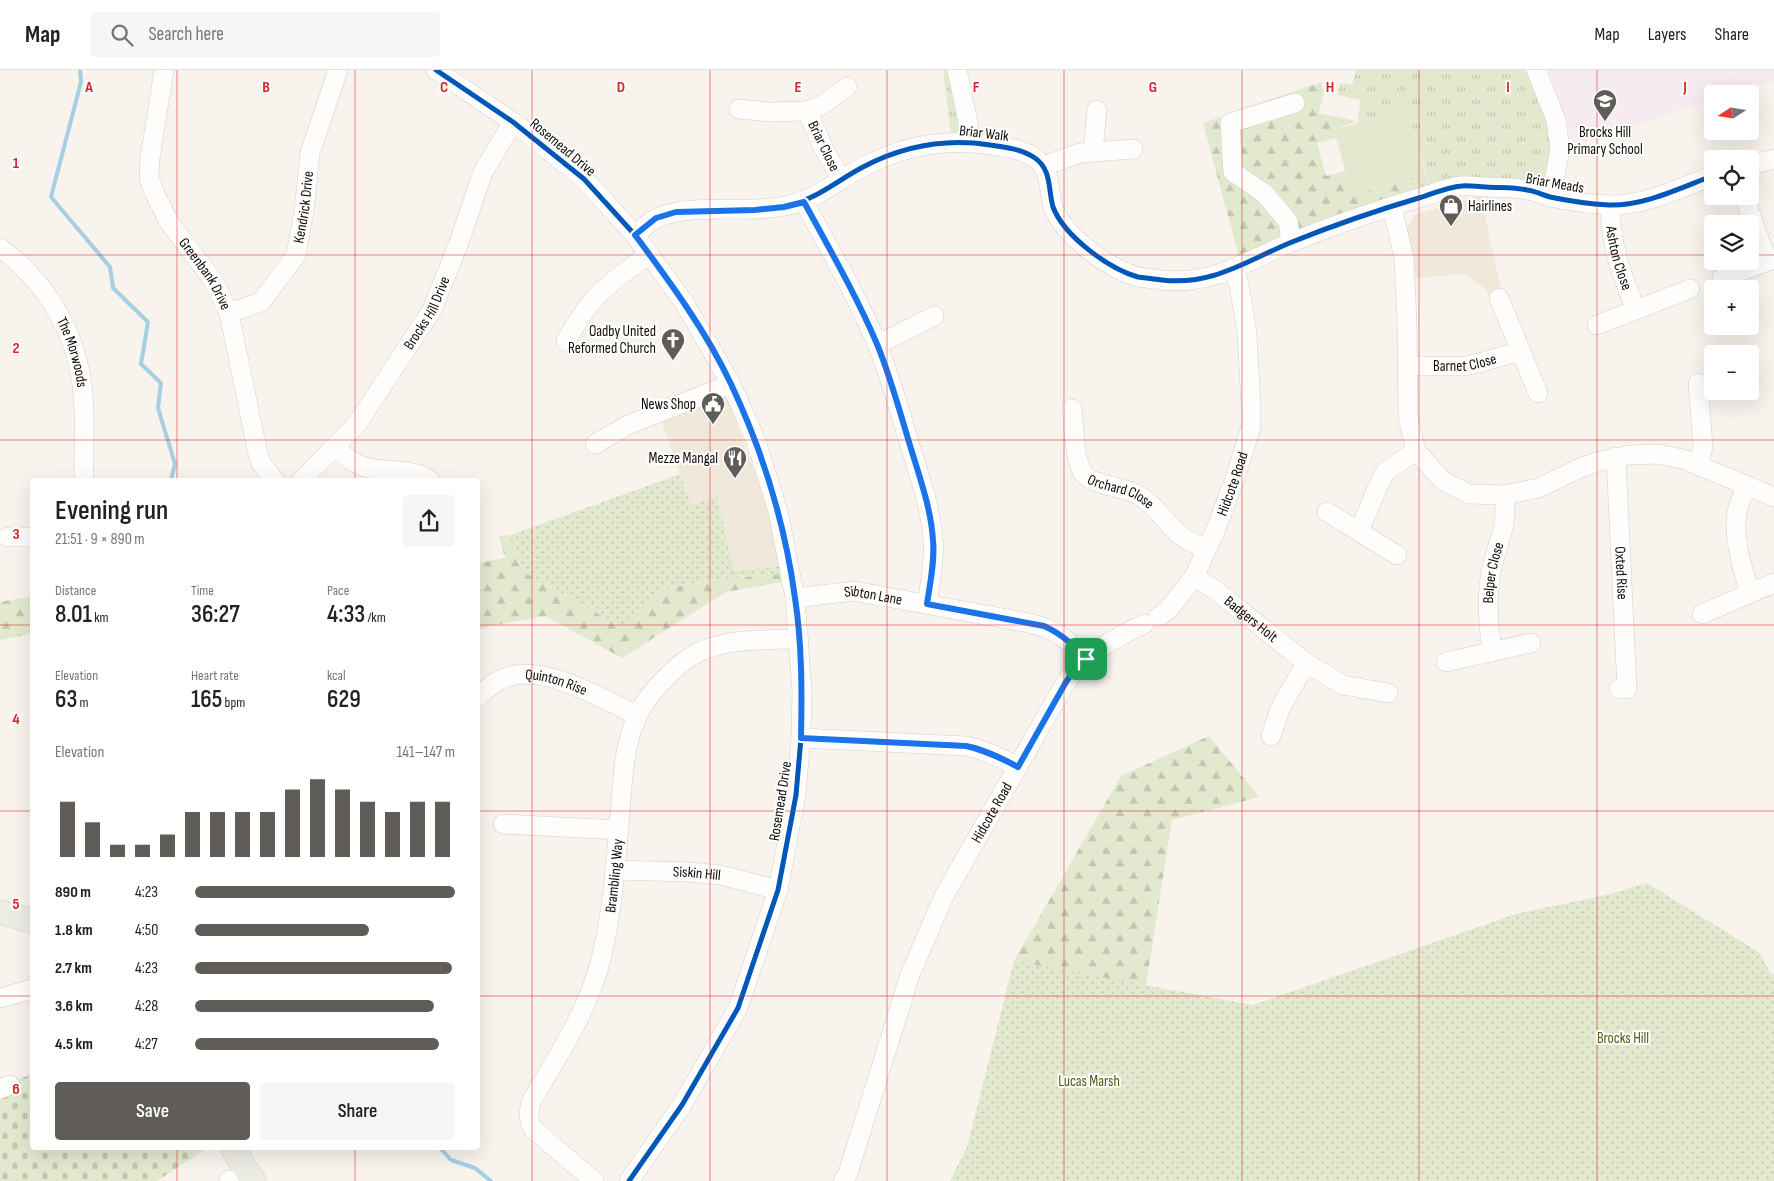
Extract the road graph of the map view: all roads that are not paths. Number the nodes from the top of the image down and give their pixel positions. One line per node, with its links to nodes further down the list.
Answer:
1 (164, 70): 35 (street, Greenbank Drive)
2 (338, 70): 35 (street, Kendrick Drive)
3 (436, 70): 11 (street, Rosemead Drive)
4 (957, 70): 12 (street)
5 (1536, 70): 20 (street)
6 (846, 87): 10 (street, Briar Close)
7 (1295, 103): 26 (street)
8 (739, 109): 10 (street, Briar Close)
9 (1097, 110): 14 (street)
10 (807, 111): 19 (street, Briar Close)
11 (513, 122): 25 (street, Rosemead Drive); 47 (street, Brocks Hill Drive)
12 (969, 142): 17 (street, Briar Walk); 19 (street, Briar Walk)
13 (1133, 149): 14 (street)
14 (1093, 151): 17 (street)
15 (1774, 158): 16 (street)
16 (1759, 162)
17 (1044, 166): 30 (street)
18 (1704, 179): 22 (street, Briar Meads)
19 (841, 180): 21 (street, Briar Walk)
20 (1551, 197): 22 (street, Briar Meads); 24 (street, Briar Meads)
21 (804, 202): 25 (street, Briar Walk); 39 (street)
22 (1610, 205): 34 (street, Ashton Close)
23 (1748, 205): 29 (street)
24 (1392, 206): 26 (street); 41 (street)
25 (635, 235): 28 (street, Rosemead Drive)
26 (1291, 242): 30 (street)
27 (0, 248): 51 (street, The Morwoods)
28 (649, 254): 38 (street); 43 (street, Rosemead Drive)
29 (1771, 260): 31 (street)
30 (1232, 270): 62 (street, Hidcote Road)
31 (1722, 278)
32 (1690, 289): 34 (street, Ashton Close)
33 (1499, 298): 40 (street)
34 (1636, 310): 37 (street, Ashton Close)
35 (229, 313): 52 (street, Greenbank Drive)
36 (934, 316): 39 (street)
37 (1597, 325)
38 (566, 342)
39 (877, 345): 68 (street)
40 (1520, 351): 41 (street, Barnet Close); 44 (street)
41 (1407, 366): 48 (street)
42 (1698, 383): 50 (street)
43 (731, 384): 46 (street); 67 (street, Rosemead Drive)
44 (1538, 393)
45 (1072, 409): 62 (street, Orchard Close)
46 (594, 444)
47 (334, 448): 53 (street, Brocks Hill Drive); 54 (street)
48 (1416, 451): 56 (street); 59 (street)
49 (1616, 458): 50 (street); 56 (street); 76 (street, Oxted Rise)
50 (1698, 464): 55 (street)
51 (84, 478)
52 (272, 478)
53 (304, 478)
54 (425, 478)
55 (1747, 486): 57 (street); 66 (street)
56 (1504, 494): 72 (street, Belper Close)
57 (1774, 497)
58 (1327, 512): 59 (street)
59 (1359, 531): 63 (street)
60 (30, 537): 61 (street)
61 (8, 538)
62 (1207, 549): 64 (street, Hidcote Road)
63 (1397, 555)
64 (1194, 578): 73 (street, Hidcote Road); 75 (street, Badgers Holt)
65 (1774, 583): 66 (street)
66 (1751, 593): 69 (street)
67 (795, 598): 68 (street, Sibton Lane); 70 (street, Rosemead Drive)
68 (927, 604): 73 (street, Sibton Lane)
69 (1702, 614)
70 (799, 639): 79 (street, Brambling Way); 81 (street, Rosemead Drive)
71 (1531, 643): 72 (street)
72 (1493, 652): 74 (street)
73 (1086, 659): 82 (street, Hidcote Road)
74 (1446, 662)
75 (1306, 664): 77 (street, Badgers Holt); 80 (street)
76 (1627, 689)
77 (1388, 693)
78 (480, 696): 79 (street, Quinton Rise)
79 (637, 715): 84 (street, Brambling Way)
80 (1271, 736)
81 (801, 738): 82 (street); 86 (street, Rosemead Drive)
82 (1018, 767): 95 (street, Hidcote Road)
83 (503, 824): 84 (street)
84 (619, 830): 85 (street, Brambling Way)
85 (615, 870): 86 (street, Siskin Hill); 94 (street, Brambling Way)
86 (778, 890): 92 (street, Rosemead Drive)
87 (0, 912): 88 (main road)
88 (30, 920)
89 (30, 990): 90 (street)
90 (0, 998)
91 (233, 1150): 93 (main road)
92 (633, 1179)
93 (254, 1181)
94 (594, 1181)
95 (843, 1181)

